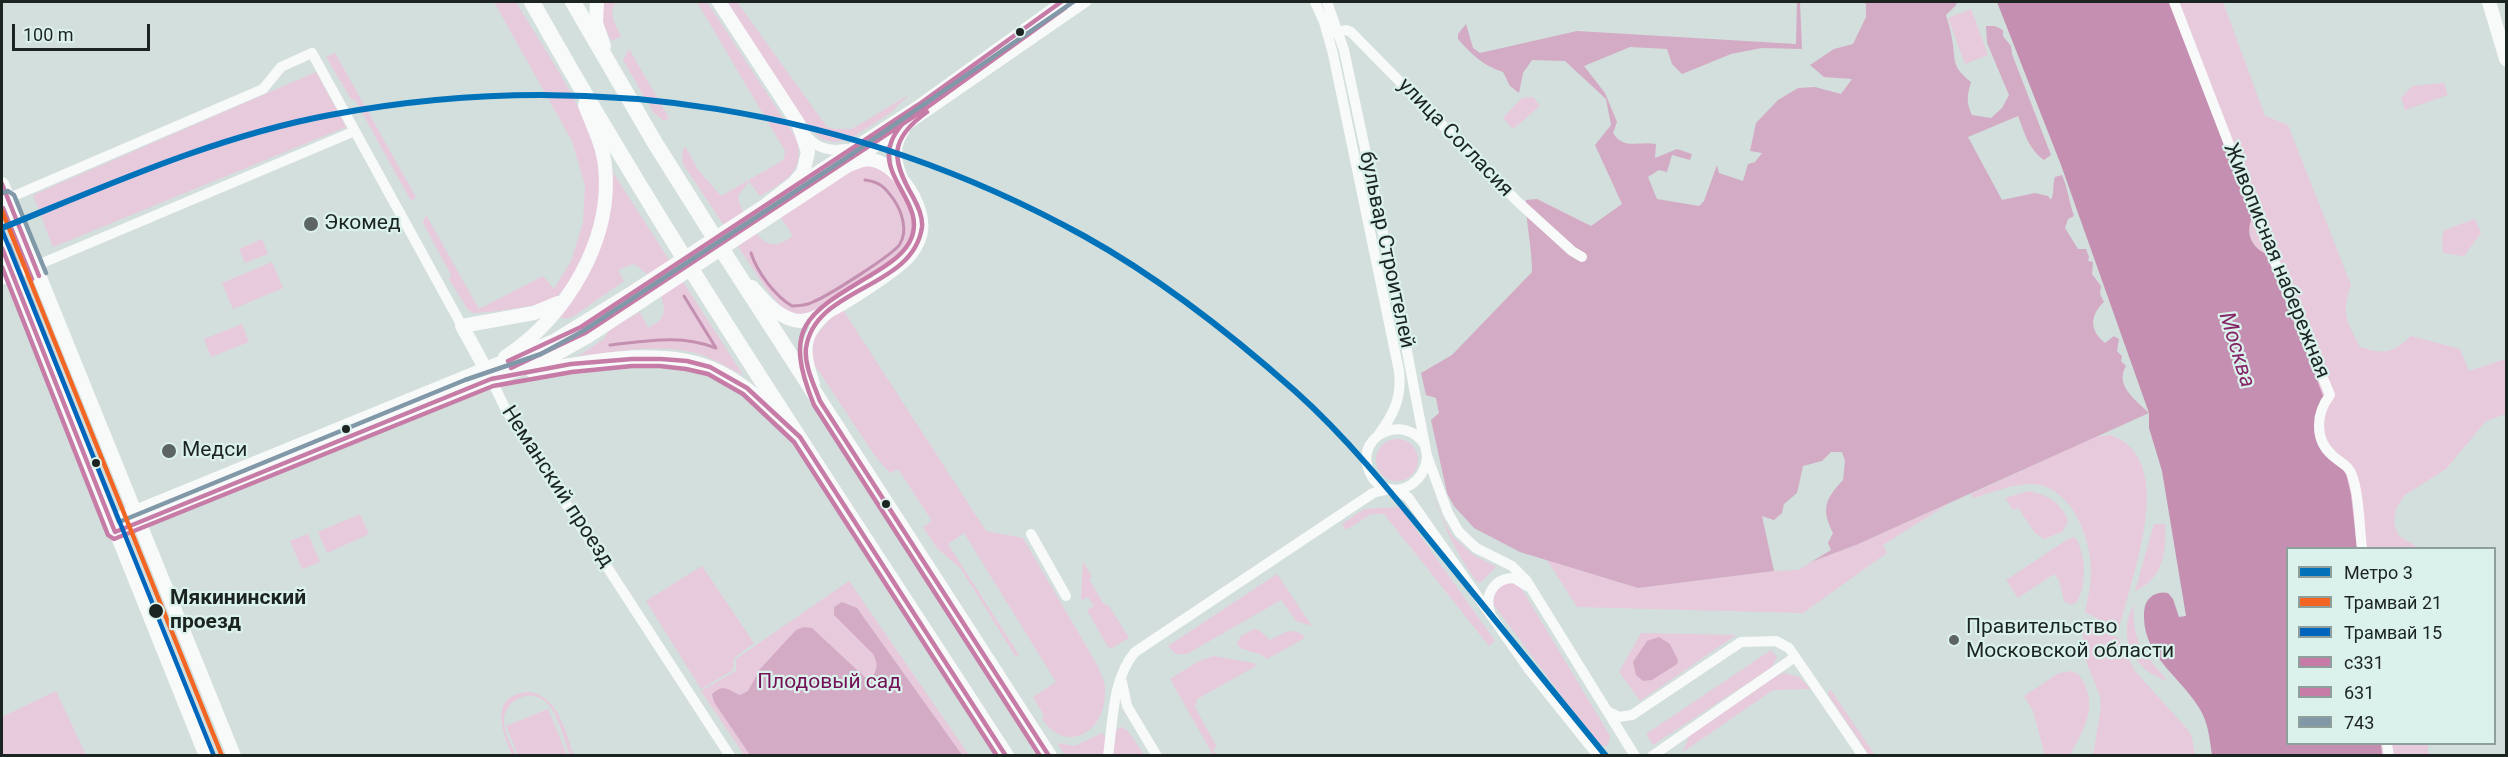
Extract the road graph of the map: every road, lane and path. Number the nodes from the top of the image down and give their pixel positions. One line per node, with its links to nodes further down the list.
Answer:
1 (532, 2): 15 (highway)
2 (573, 2): 14 (highway)
3 (597, 2): 14 (main road)
4 (719, 2): 16 (main road)
5 (1061, 2): 19 (street)
6 (1086, 2): 17 (street)
7 (1315, 2): 12 (street, бульвар Строителей)
8 (1328, 2): 11 (street, бульвар Строителей)
9 (2174, 2): 47 (street, Живописная набережная)
10 (2489, 2): 13 (main road)
11 (1338, 30): 12 (street); 27 (street, улица Согласия); 42 (street, бульвар Строителей)
12 (1327, 35): 40 (street, бульвар Строителей)
13 (2506, 59)
14 (614, 73): 26 (highway)
15 (575, 78): 30 (main road); 41 (highway)
16 (798, 123): 19 (street); 24 (main road)
17 (910, 123): 20 (street); 21 (street)
18 (355, 130): 23 (street, Неманский проезд); 28 (street); 33 (street, Неманский проезд)
19 (860, 142): 24 (street)
20 (847, 166): 21 (main road); 24 (main road)
21 (905, 183): 32 (main road)
22 (2, 184): 23 (main road)
23 (4, 200): 28 (main road)
24 (769, 210): 31 (main road)
25 (2, 248): 29 (main road)
26 (726, 256): 32 (main road); 39 (highway)
27 (1582, 257)
28 (35, 266): 29 (street); 44 (main road)
29 (7, 277): 45 (main road)
30 (567, 295): 33 (main road); 37 (main road)
31 (633, 299): 34 (main road); 35 (main road)
32 (835, 308): 39 (street)
33 (462, 326): 37 (main road, Неманский проезд)
34 (554, 341): 35 (main road); 37 (main road)
35 (544, 361): 36 (main road); 38 (main road)
36 (556, 368): 38 (main road); 41 (main road)
37 (489, 374): 38 (main road); 44 (main road); 57 (street, Неманский проезд)
38 (505, 375)
39 (820, 401): 59 (highway)
40 (1379, 434): 42 (street); 43 (street, бульвар Строителей)
41 (800, 437): 58 (highway)
42 (1426, 451): 43 (street); 48 (street, бульвар Строителей)
43 (1393, 489): 50 (street, бульвар Строителей); 52 (street)
44 (137, 517): 45 (main road); 56 (main road)
45 (113, 527): 55 (main road)
46 (1030, 534): 49 (street)
47 (2362, 547)
48 (1536, 595): 50 (street, бульвар Строителей); 54 (street, бульвар Строителей)
49 (1066, 596)
50 (1494, 622): 53 (street, бульвар Строителей)
51 (1795, 657): 54 (street); 65 (street); 66 (street)
52 (1122, 675): 60 (street); 61 (street)
53 (1539, 682): 62 (street); 63 (street, бульвар Строителей)
54 (1600, 702): 64 (street, бульвар Строителей)
55 (206, 756)
56 (234, 756)
57 (730, 756)
58 (1006, 756)
59 (1049, 756)
60 (1108, 756)
61 (1157, 756)
62 (1590, 756)
63 (1598, 756)
64 (1635, 756)
65 (1652, 756)
66 (1863, 756)

